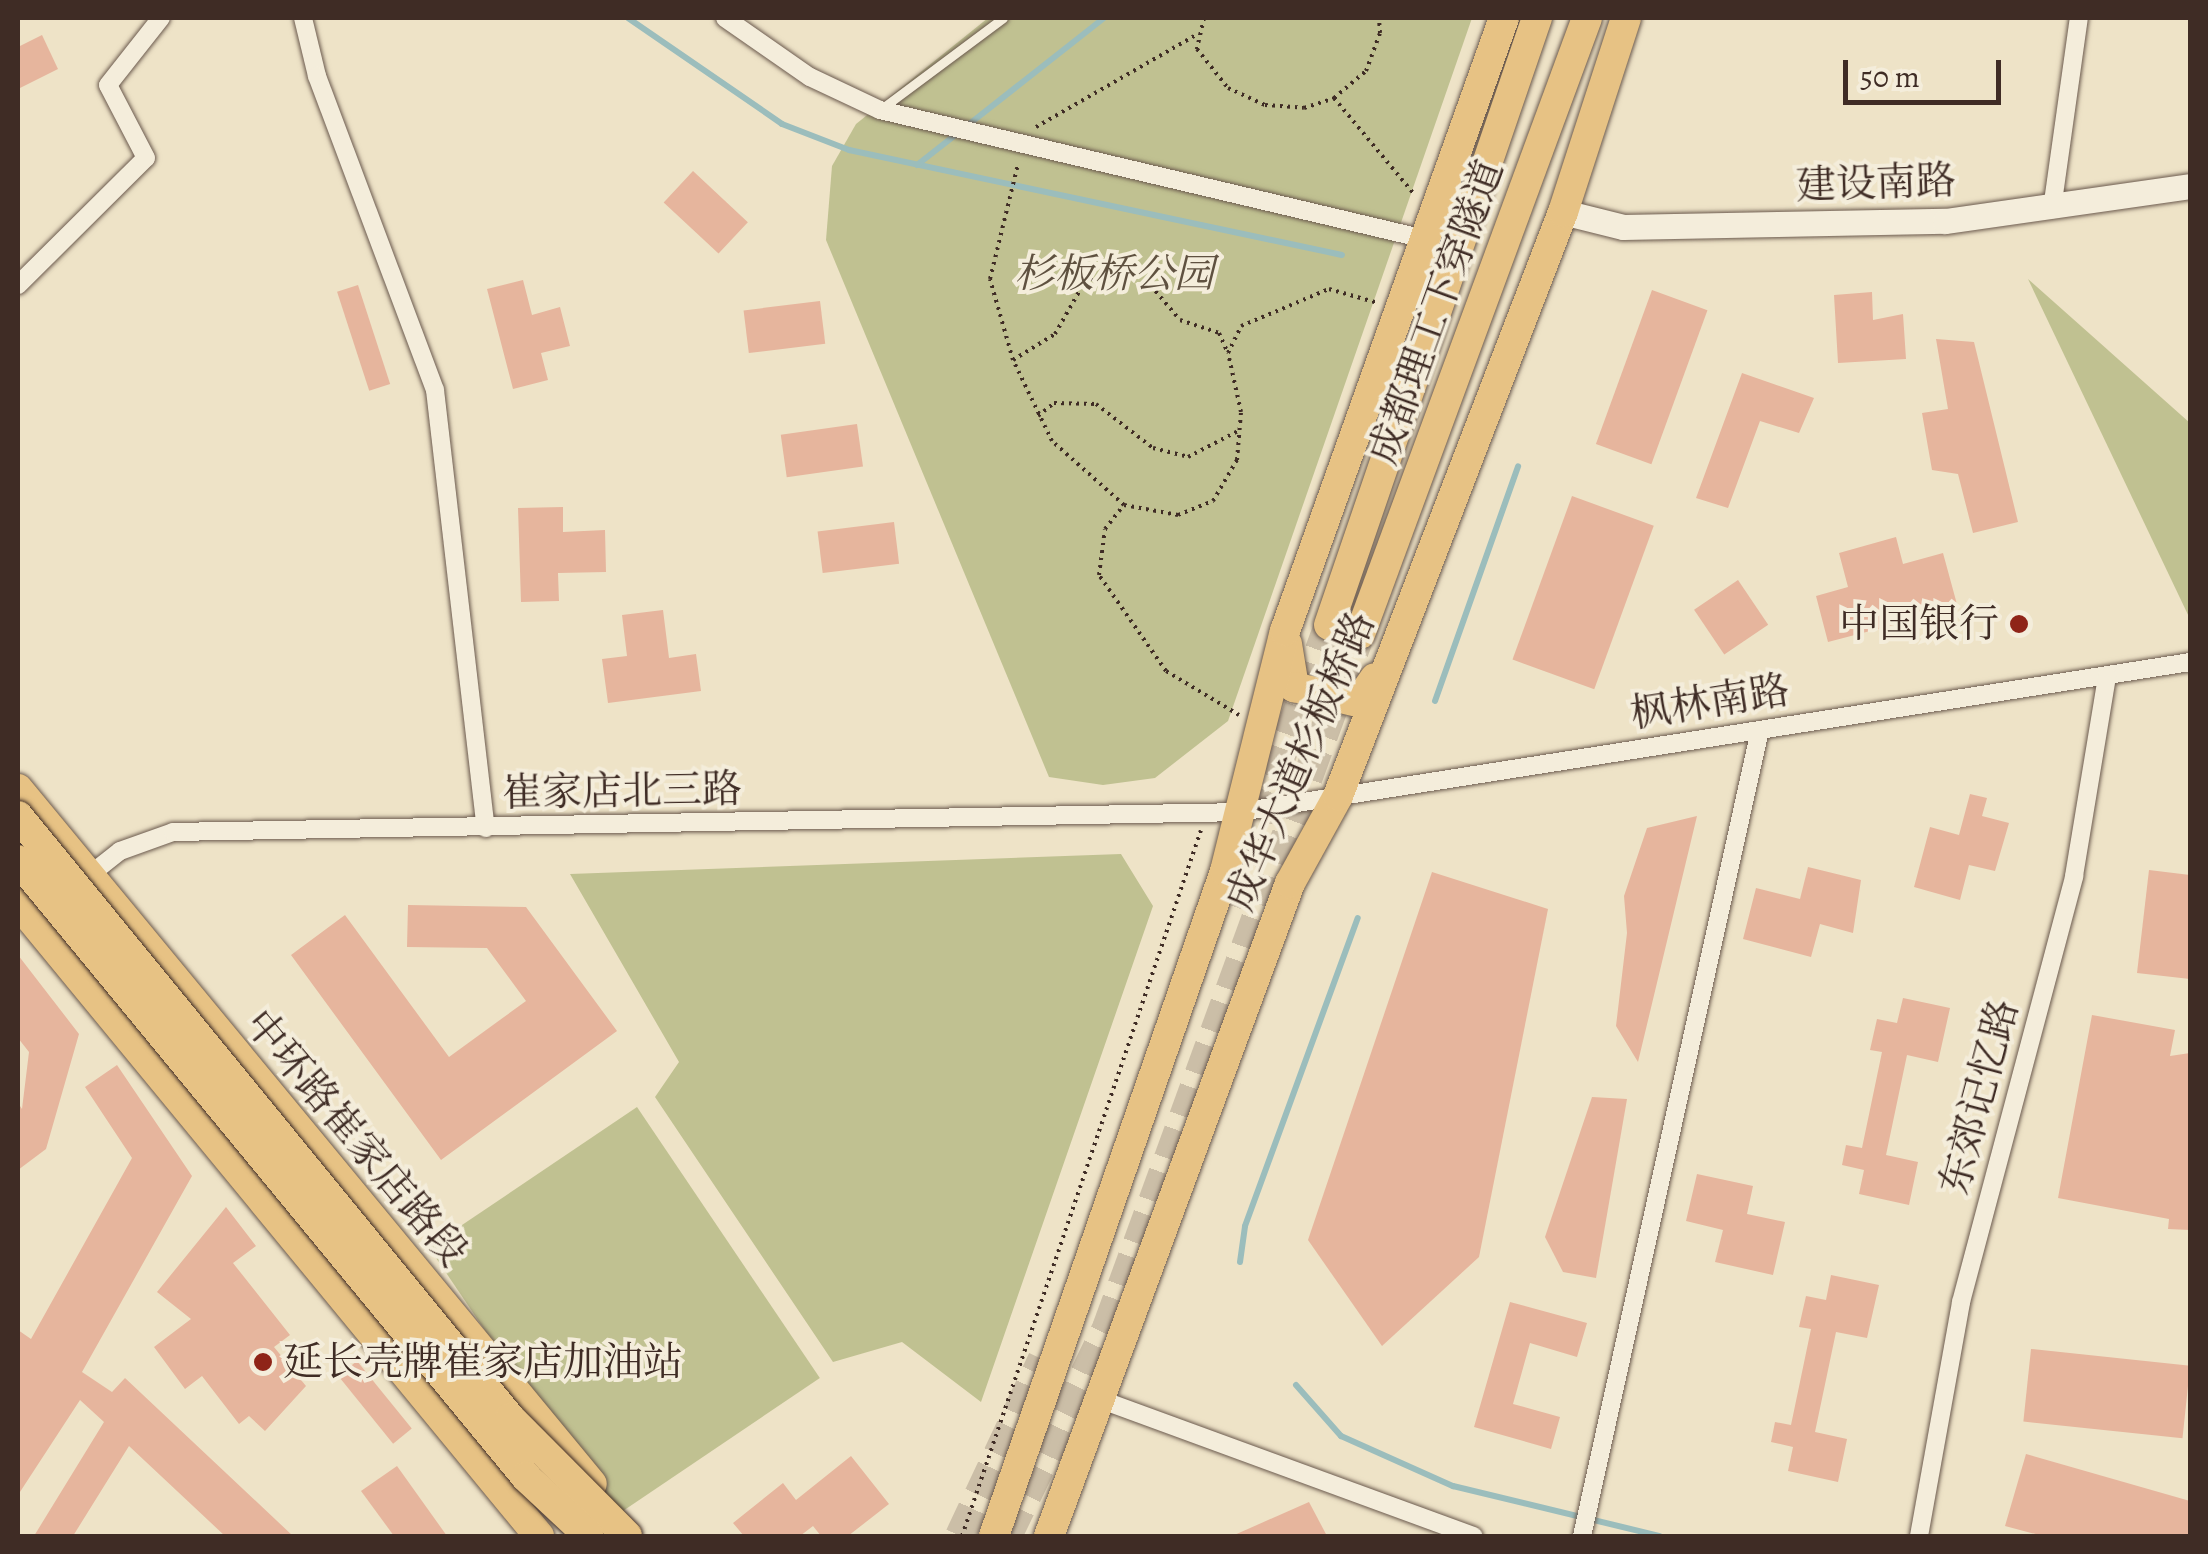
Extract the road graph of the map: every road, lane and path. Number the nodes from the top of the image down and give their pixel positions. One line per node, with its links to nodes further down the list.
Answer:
1 (160, 18): 21 (street)
2 (302, 18): 40 (street)
3 (725, 18): 14 (street)
4 (1003, 18): 14 (lane)
5 (1204, 18): 12 (path)
6 (1379, 18): 13 (path)
7 (1504, 18): 20 (main road, 成华大道杉板桥路)
8 (1537, 18): 28 (main road, 成都理工下穿隧道)
9 (1586, 18): 30 (main road, 成都理工下穿隧道)
10 (1626, 18): 19 (main road, 成华大道杉板桥路)
11 (2080, 18): 18 (street)
12 (1198, 34): 13 (path); 15 (path)
13 (1334, 98): 17 (path)
14 (880, 110): 15 (street)
15 (1032, 145): 20 (street); 24 (path)
16 (2190, 186): 18 (street, 建设南路)
17 (1420, 201)
18 (2052, 209): 19 (street, 建设南路)
19 (1563, 212): 32 (main road, 成华大道杉板桥路)
20 (1425, 239): 29 (main road, 成华大道杉板桥路)
21 (18, 285)
22 (1384, 305): 23 (path)
23 (1228, 354): 24 (path); 26 (path)
24 (1012, 360): 25 (path)
25 (1038, 417): 26 (path); 27 (path)
26 (1240, 430): 27 (path)
27 (1124, 505): 34 (path)
28 (1328, 625)
29 (1284, 631): 32 (main road); 38 (main road, 成华大道杉板桥路)
30 (1360, 634)
31 (2190, 662): 33 (street, 枫林南路)
32 (1385, 664): 37 (main road, 成华大道杉板桥路)
33 (2107, 676): 35 (street, 枫林南路); 53 (street, 东郊记忆路)
34 (1243, 718)
35 (1760, 730): 37 (street, 枫林南路); 45 (street)
36 (18, 789): 42 (main road, 中环路崔家店路段)
37 (1338, 796): 38 (street, 枫林南路); 44 (main road, 成华大道杉板桥路)
38 (1240, 812): 40 (street, 崔家店北三路); 50 (main road, 成华大道杉板桥路)
39 (18, 816): 48 (main road, bridge)
40 (486, 828): 42 (street, 崔家店北三路)
41 (18, 860): 47 (main road, bridge)
42 (87, 876): 43 (street, 崔家店北三路); 49 (main road, 中环路崔家店路段)
43 (27, 920): 46 (main road)
44 (1099, 1399): 51 (main road, 成华大道杉板桥路); 52 (street)
45 (1583, 1534)
46 (539, 1536)
47 (589, 1536)
48 (627, 1536)
49 (635, 1536)
50 (994, 1536)
51 (1049, 1536)
52 (1474, 1536)
53 (1918, 1536)

